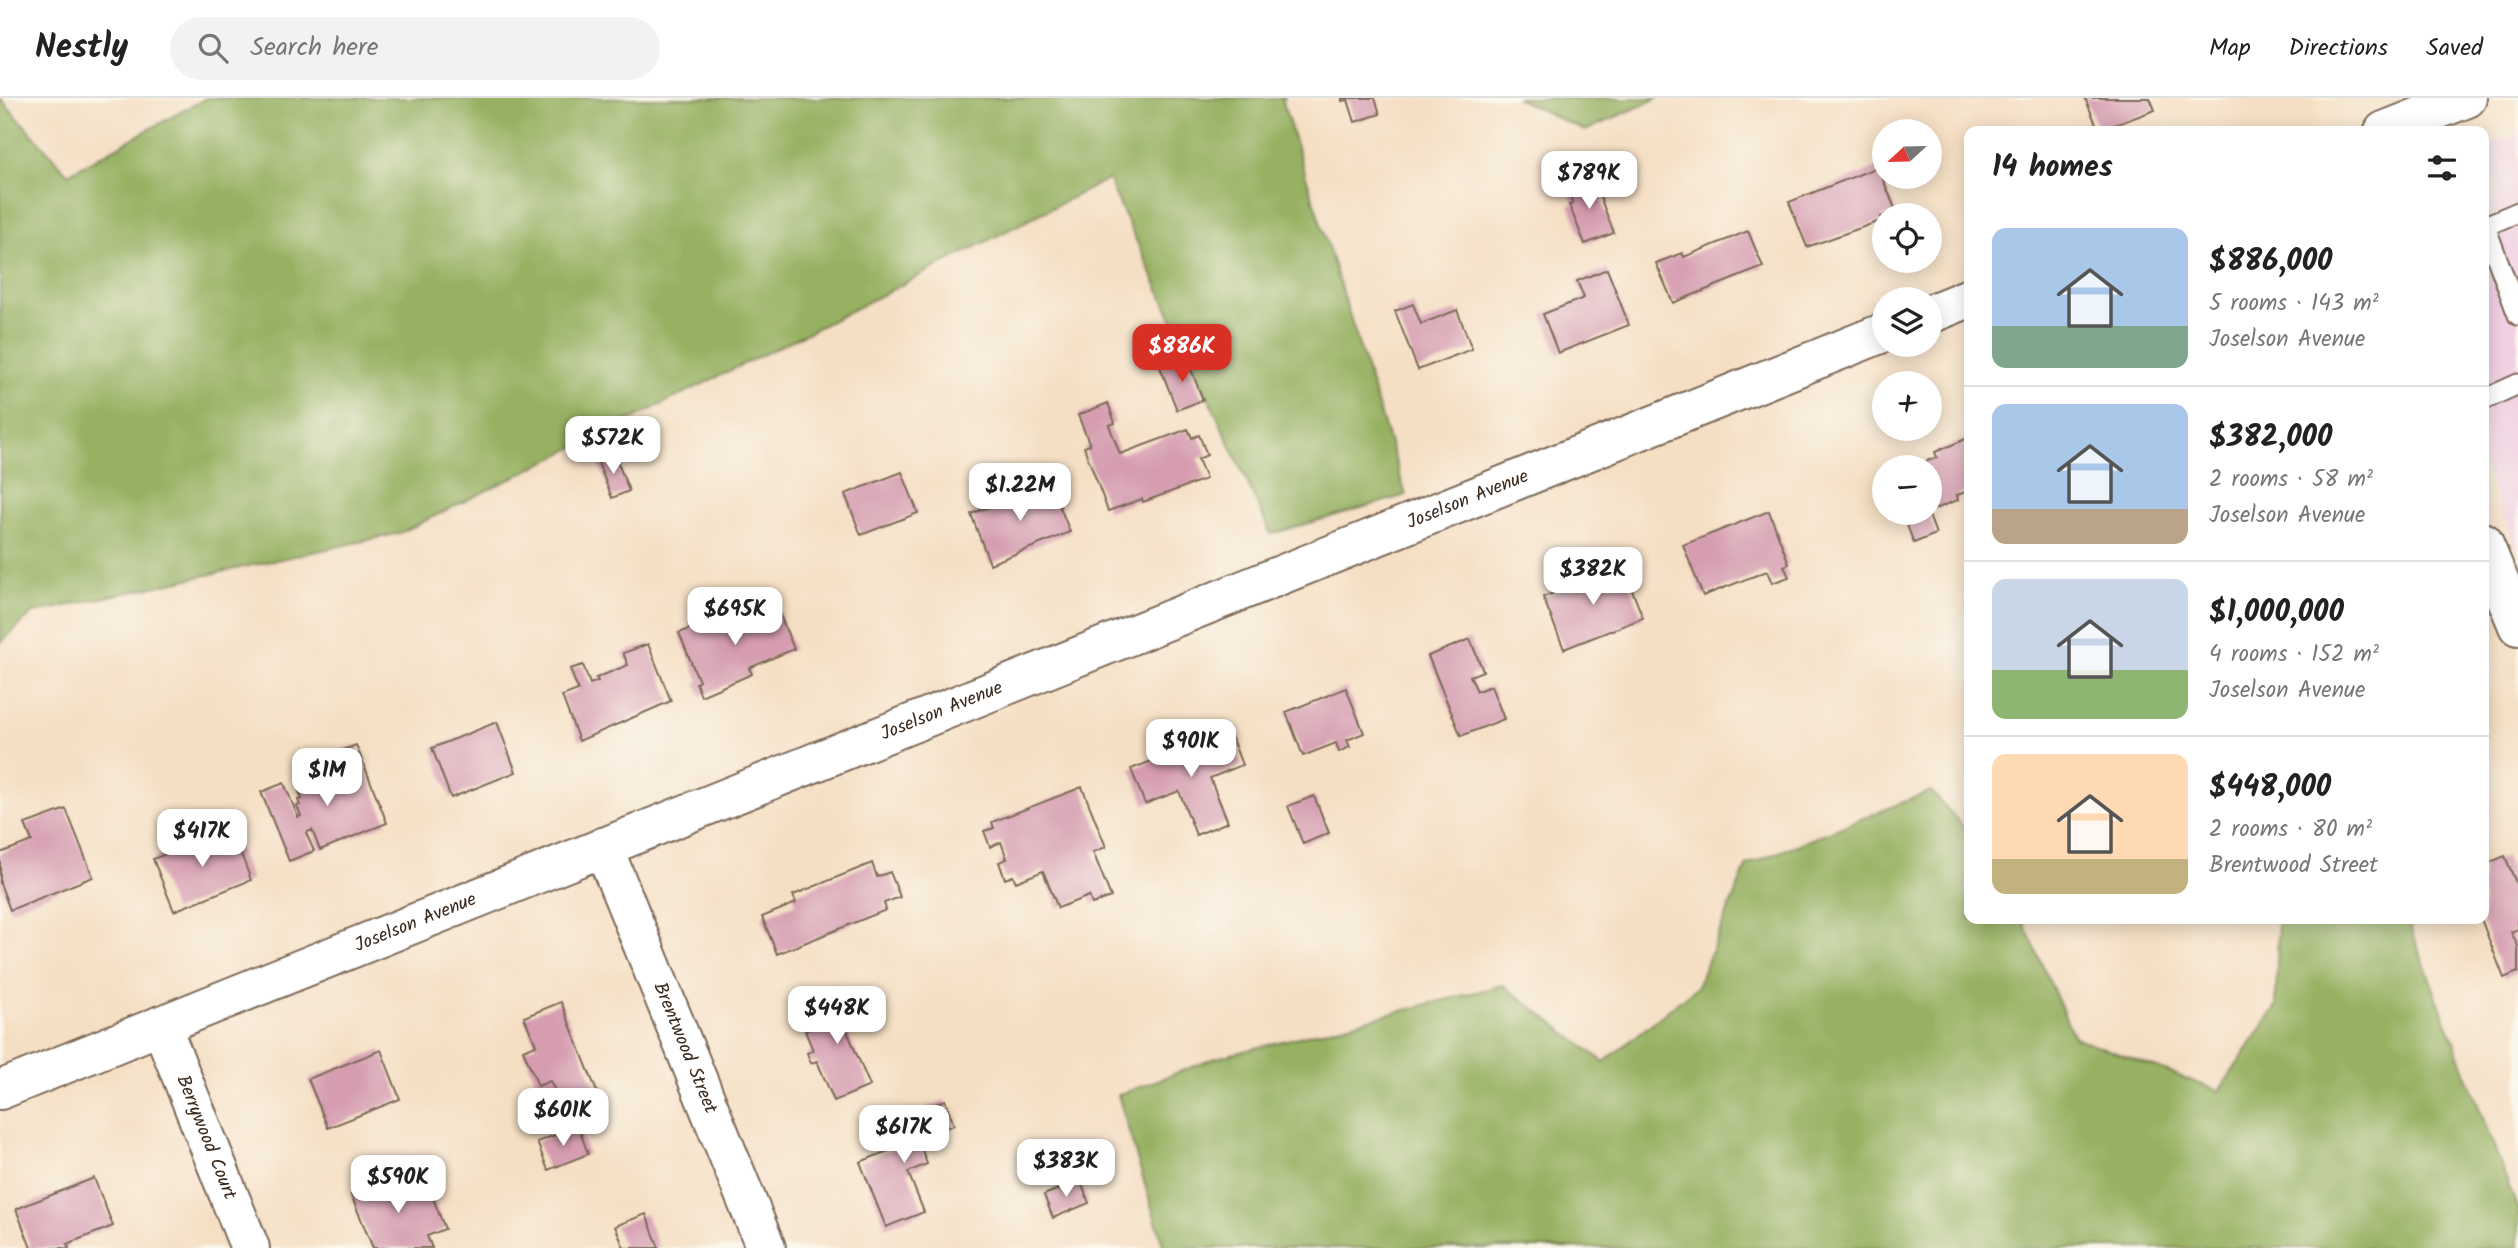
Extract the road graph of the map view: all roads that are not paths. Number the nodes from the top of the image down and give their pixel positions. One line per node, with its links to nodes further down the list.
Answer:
1 (2467, 98): 2 (street)
2 (2397, 126)
3 (2518, 212): 4 (lane)
4 (2489, 224)
5 (2489, 237): 8 (lane)
6 (1964, 300): 7 (street)
7 (1942, 309)
8 (2518, 315)
9 (1872, 337): 14 (street, Joselson Avenue)
10 (2518, 384): 11 (lane)
11 (2489, 397)
12 (2489, 556): 13 (street)
13 (2518, 626)
14 (603, 847): 15 (street, Joselson Avenue); 18 (street, Brentwood Street)
15 (161, 1025): 16 (street, Joselson Avenue); 17 (street, Berrywood Court)
16 (0, 1090)
17 (250, 1248)
18 (766, 1248)

